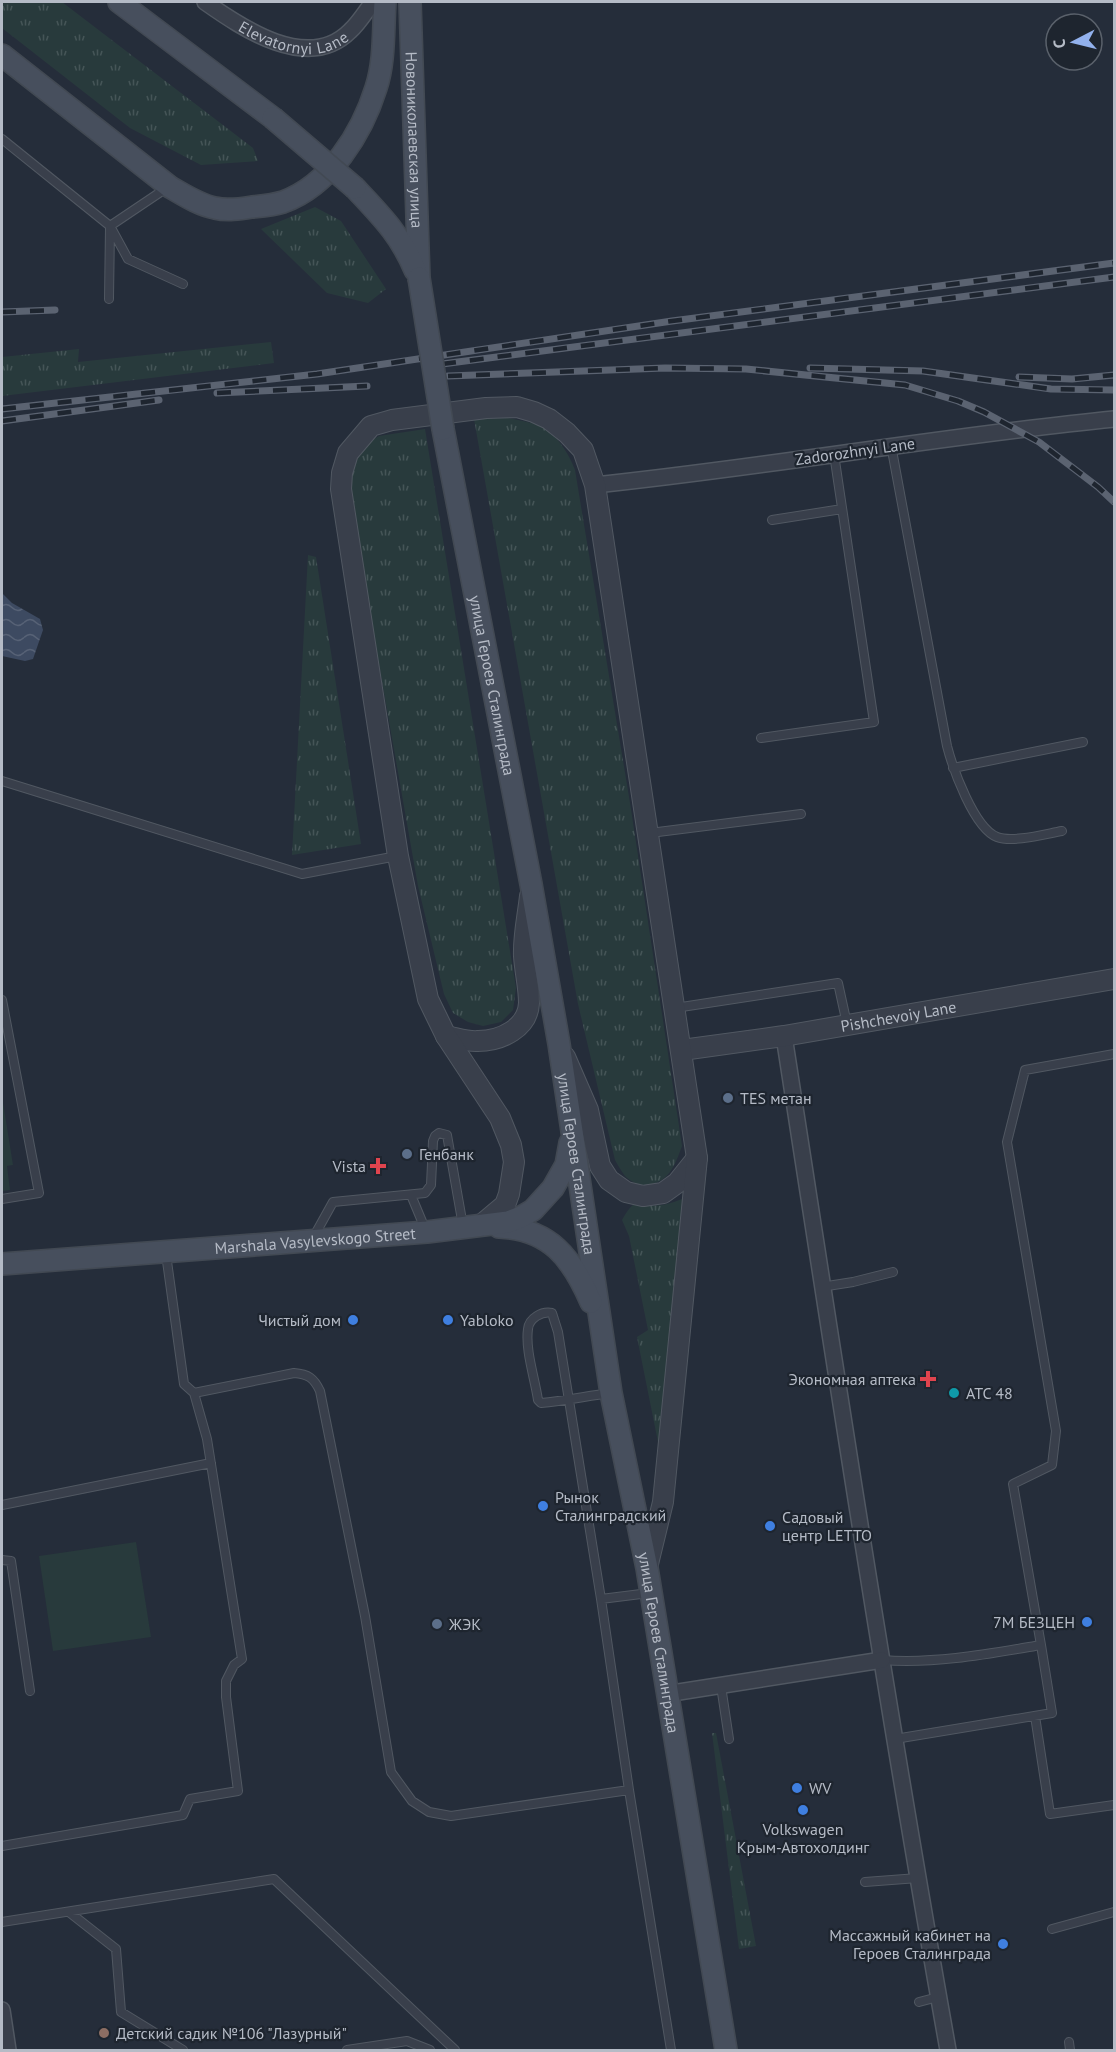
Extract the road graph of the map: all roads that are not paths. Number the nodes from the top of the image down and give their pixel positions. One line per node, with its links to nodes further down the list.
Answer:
1 (119, 2): 10 (main road, bridge)
2 (205, 2): 3 (street, Elevatornyi Lane)
3 (373, 2)
4 (385, 2): 8 (main road)
5 (410, 2): 10 (main road, Новониколаевская улица)
6 (2, 55): 8 (main road)
7 (2, 139): 9 (lane)
8 (170, 187): 9 (lane)
9 (110, 226): 11 (lane); 12 (lane)
10 (419, 279): 27 (main road, улица Героев Сталинграда, bridge)
11 (183, 284)
12 (109, 299)
13 (1114, 420): 14 (street, Zadorozhnyi Lane)
14 (891, 445): 15 (street, Zadorozhnyi Lane); 21 (lane)
15 (834, 454): 16 (street, Zadorozhnyi Lane); 17 (lane)
16 (595, 485): 25 (street); 26 (street)
17 (842, 509): 18 (lane); 19 (lane)
18 (772, 520)
19 (761, 738)
20 (1083, 742): 21 (lane)
21 (953, 768): 24 (lane)
22 (2, 781): 26 (lane)
23 (801, 814): 25 (lane)
24 (1062, 831)
25 (648, 834): 30 (street)
26 (398, 856): 32 (street)
27 (531, 884): 32 (street); 34 (main road, улица Героев Сталинграда)
28 (1114, 979): 31 (street, Pishchevoiy Lane)
29 (2, 1000): 40 (lane)
30 (675, 1008): 31 (lane); 35 (street)
31 (847, 1025): 33 (street, Pishchevoiy Lane)
32 (446, 1036): 41 (street)
33 (784, 1036): 35 (street, Pishchevoiy Lane); 47 (street)
34 (559, 1044): 37 (main road, улица Героев Сталинграда); 38 (street)
35 (682, 1050): 38 (street)
36 (1114, 1054): 58 (lane)
37 (572, 1130): 41 (main road, Marshala Vasylevskogo Street); 48 (main road, улица Героев Сталинграда)
38 (697, 1158): 55 (street)
39 (411, 1195): 41 (lane); 42 (lane); 43 (lane)
40 (2, 1199)
41 (472, 1227): 42 (main road, Marshala Vasylevskogo Street); 48 (main road)
42 (427, 1232): 43 (main road, Marshala Vasylevskogo Street)
43 (312, 1241): 44 (main road, Marshala Vasylevskogo Street)
44 (166, 1253): 45 (main road, Marshala Vasylevskogo Street); 50 (lane)
45 (2, 1264)
46 (893, 1272): 47 (lane)
47 (821, 1287): 59 (street)
48 (601, 1324): 49 (main road, улица Героев Сталинграда)
49 (611, 1393): 51 (lane); 55 (main road, улица Героев Сталинграда)
50 (194, 1394): 52 (lane); 66 (lane)
51 (568, 1399): 51 (lane); 57 (lane)
52 (211, 1463): 53 (lane); 68 (lane)
53 (2, 1505)
54 (2, 1560): 61 (lane)
55 (647, 1568): 56 (main road, улица Героев Сталинграда)
56 (650, 1592): 57 (lane); 62 (main road, улица Героев Сталинграда)
57 (601, 1599): 66 (lane)
58 (1041, 1645): 59 (lane); 63 (lane)
59 (882, 1660): 60 (street); 65 (street)
60 (721, 1686): 62 (street); 64 (lane)
61 (30, 1690)
62 (666, 1694): 84 (main road, улица Героев Сталинграда)
63 (1035, 1716): 65 (lane); 67 (lane)
64 (729, 1739)
65 (895, 1739): 69 (street)
66 (629, 1790): 83 (lane)
67 (1114, 1804)
68 (2, 1846)
69 (918, 1878): 70 (lane); 75 (street)
70 (865, 1882)
71 (69, 1912): 73 (lane); 79 (lane); 82 (lane)
72 (1114, 1912): 74 (lane)
73 (2, 1922)
74 (1052, 1929)
75 (938, 1997): 76 (lane); 85 (street)
76 (919, 2002)
77 (2, 2010): 78 (street)
78 (8, 2050)
79 (183, 2050)
80 (347, 2050): 81 (lane)
81 (430, 2050)
82 (455, 2050)
83 (671, 2050)
84 (726, 2050)
85 (948, 2050)

